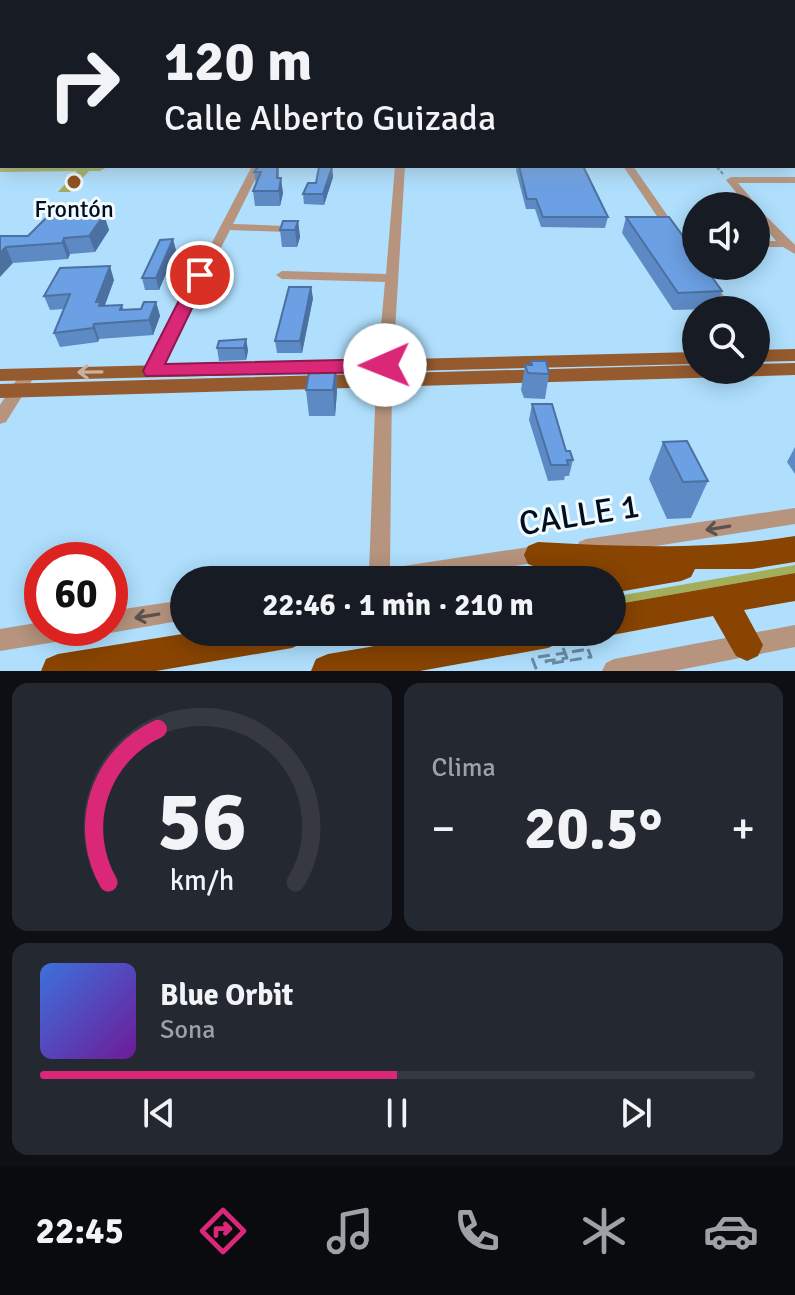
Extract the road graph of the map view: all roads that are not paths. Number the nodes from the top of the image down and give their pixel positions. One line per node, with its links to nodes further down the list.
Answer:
1 (256, 168): 7 (street)
2 (400, 168): 13 (street)
3 (629, 168): 9 (street)
4 (795, 180): 5 (street)
5 (741, 192)
6 (770, 226): 11 (street)
7 (224, 227): 8 (street); 21 (street)
8 (286, 229)
9 (681, 243)
10 (770, 246): 11 (street)
11 (790, 248)
12 (282, 275): 13 (street)
13 (391, 278): 22 (street)
14 (795, 355): 15 (main road)
15 (770, 359)
16 (682, 362): 19 (main road)
17 (682, 364): 19 (main road)
18 (770, 364): 20 (main road)
19 (668, 365): 22 (main road)
20 (795, 369)
21 (152, 371): 22 (main road); 24 (main road, one-way to 24)
22 (384, 373): 24 (main road); 30 (street)
23 (0, 375): 24 (main road)
24 (15, 385): 25 (street)
25 (0, 418)
26 (795, 516): 29 (street, CALLE 1, one-way to 29)
27 (795, 549): 28 (highway)
28 (762, 554): 29 (highway); 32 (highway)
29 (538, 555): 31 (street, CALLE 1)
30 (377, 566)
31 (467, 566)
32 (626, 577)
33 (795, 587): 34 (highway)
34 (721, 601): 36 (highway); 41 (highway)
35 (170, 612): 37 (street, one-way to 37)
36 (626, 618)
37 (128, 619)
38 (24, 636): 40 (street)
39 (795, 636): 41 (street)
40 (0, 640)
41 (747, 645): 47 (street)
42 (208, 646): 45 (highway)
43 (540, 646): 44 (highway)
44 (384, 655): 46 (highway)
45 (58, 671)
46 (328, 671)
47 (614, 671)

